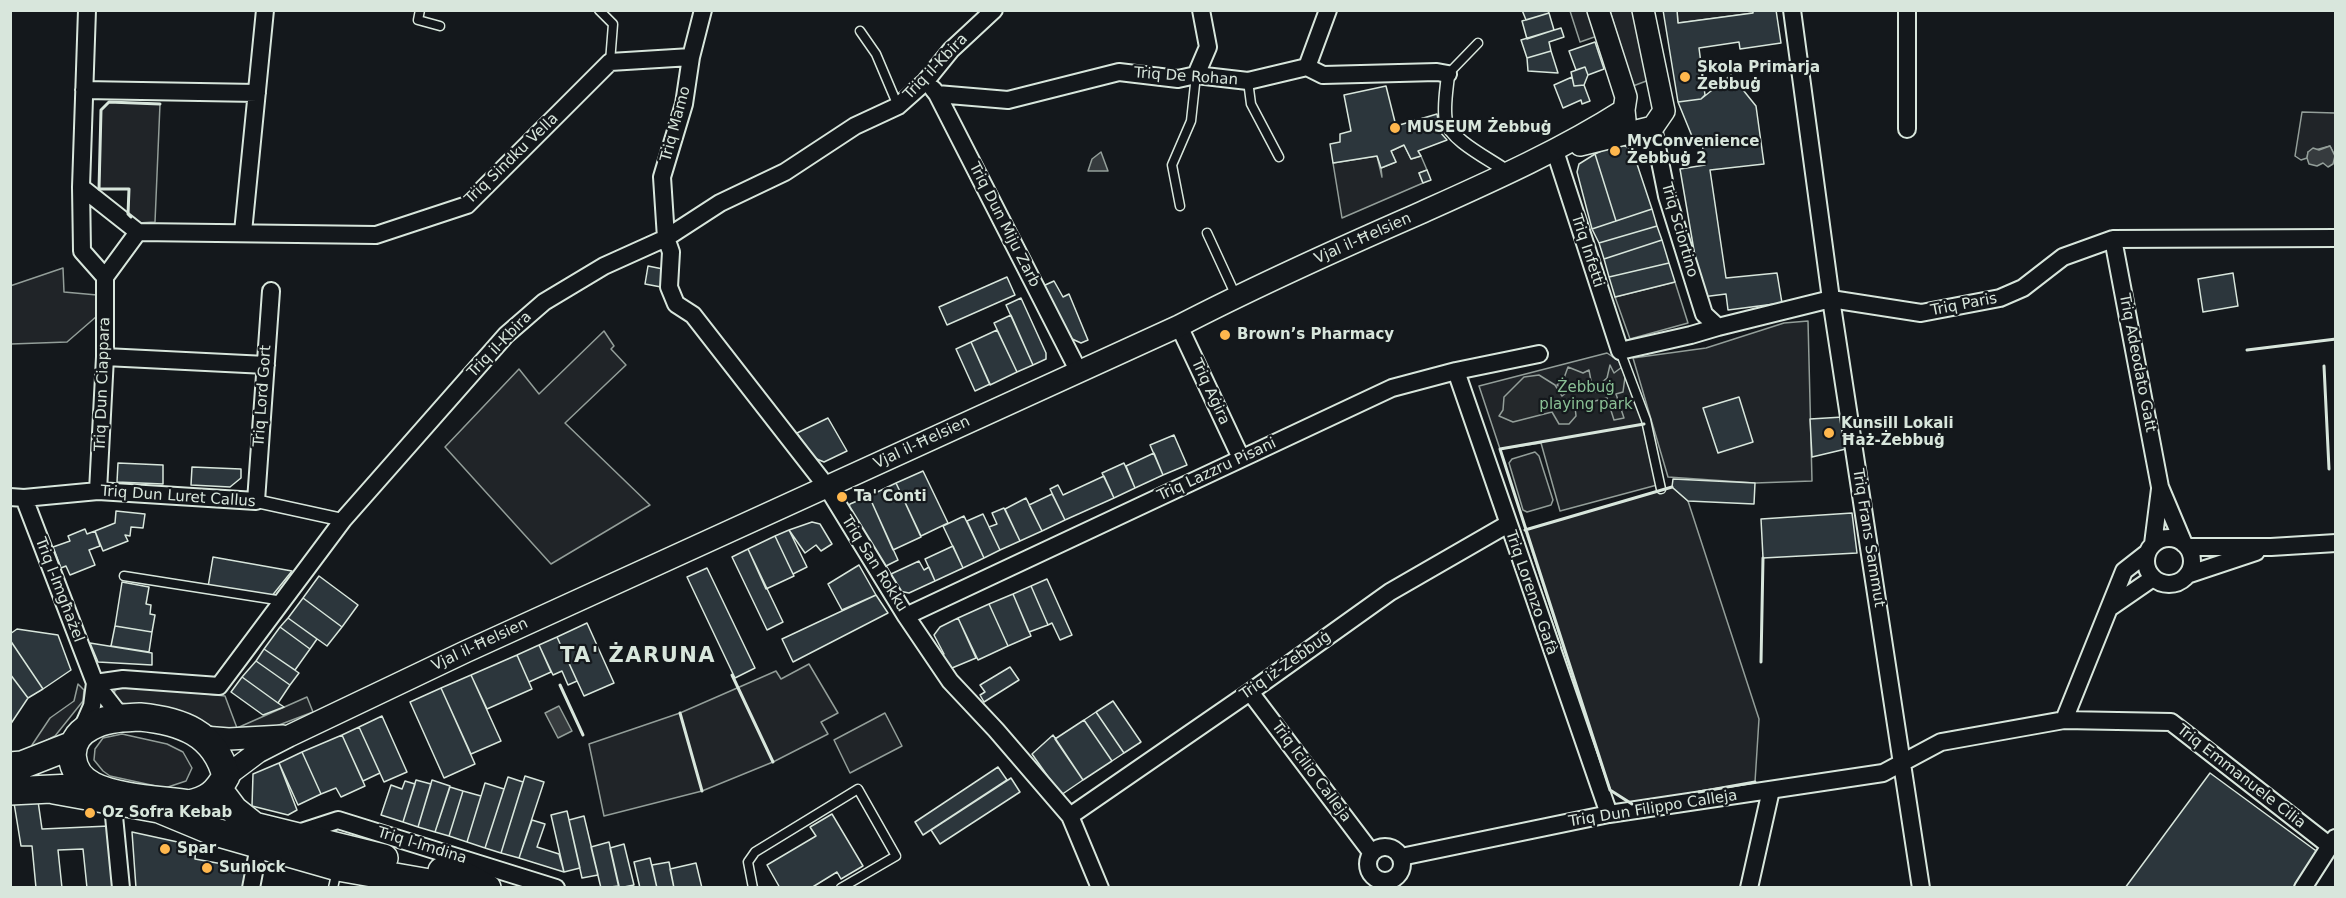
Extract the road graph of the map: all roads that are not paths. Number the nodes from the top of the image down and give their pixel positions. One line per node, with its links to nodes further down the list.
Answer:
1 (87, 10): 23 (street)
2 (265, 10): 24 (street)
3 (420, 10): 13 (lane)
4 (599, 10): 17 (lane)
5 (703, 10): 16 (street, Triq Mamo)
6 (994, 10): 22 (street, Triq il-Kbira)
7 (1201, 10): 20 (street)
8 (1328, 10): 18 (street)
9 (1598, 10): 26 (street, Triq Sciortino)
10 (1643, 10): 25 (street, Triq Sciortino)
11 (1792, 10): 44 (street, Triq Frans Sammut)
12 (1907, 10): 29 (street)
13 (440, 26)
14 (860, 31): 27 (lane)
15 (1478, 44): 19 (lane)
16 (691, 57): 17 (street); 38 (street, Triq Mamo)
17 (610, 62): 36 (street, Triq Sindku Vella)
18 (1307, 67): 19 (street, Triq De Rohan); 21 (street, Triq De Rohan)
19 (1448, 74): 32 (street)
20 (1196, 75): 21 (street, Triq De Rohan); 22 (street, Triq De Rohan); 34 (lane)
21 (1248, 81): 31 (lane)
22 (932, 88): 27 (street, Triq il-Kbira); 52 (street, Triq Dun Miju Zarb)
23 (84, 90): 24 (street); 33 (street)
24 (257, 93): 36 (street)
25 (1660, 97): 26 (street); 28 (street, Triq Sciortino)
26 (1625, 103): 28 (street, Triq Sciortino); 30 (street, Vjal il-Ħelsien)
27 (898, 106): 38 (street, Triq il-Kbira)
28 (1645, 128): 30 (street, Vjal il-Ħelsien); 46 (street, Triq Sciortino)
29 (1907, 129)
30 (1555, 151): 32 (street, Vjal il-Ħelsien); 47 (street, Triq Infetti)
31 (1279, 157)
32 (1509, 173): 43 (street, Vjal il-Ħelsien)
33 (81, 187): 35 (street); 41 (street)
34 (1180, 206)
35 (138, 232): 36 (street, Triq Sindku Vella); 41 (street)
36 (243, 232)
37 (1207, 233): 43 (lane)
38 (666, 238): 54 (street, Triq San Rokku); 60 (street, Triq il-Kbira)
39 (2336, 238): 40 (street, Triq Paris)
40 (2113, 239): 44 (street, Triq Paris); 55 (street, Triq Adeodato Gatt)
41 (105, 277): 49 (street, Triq Dun Ciappara)
42 (271, 291): 50 (street, Triq Lord Gort)
43 (1236, 296): 45 (street, Vjal il-Ħelsien)
44 (1831, 299): 46 (street, Triq Paris); 79 (street, Triq Frans Sammut)
45 (1179, 326): 52 (street, Vjal il-Ħelsien); 53 (street, Triq Aġira)
46 (1718, 327): 47 (street, Triq Paris)
47 (1620, 351): 56 (lane)
48 (1539, 354): 51 (street, Triq Lazzru Pisani)
49 (105, 357): 50 (street); 57 (street, Triq Dun Ciappara)
50 (266, 365): 59 (street, Triq Lord Gort)
51 (1456, 371): 53 (street, Triq Lazzru Pisani); 61 (street, Triq Lorenzo Gafà)
52 (1079, 372): 54 (street, Vjal il-Ħelsien)
53 (1241, 458): 71 (street, Triq Lazzru Pisani)
54 (827, 487): 71 (street, Triq San Rokku); 76 (street, Vjal il-Ħelsien)
55 (2160, 488): 63 (street, Triq Adeodato Gatt); 65 (street, Triq Adeodato Gatt)
56 (1661, 489)
57 (98, 491): 58 (street, Triq Dun Luret Callus); 59 (street, Triq Dun Luret Callus)
58 (17, 498): 72 (street, Triq l-Imgħażel)
59 (256, 501): 60 (street, Triq Dun Luret Callus)
60 (343, 520): 69 (street, Triq il-Kbira)
61 (1508, 524): 73 (street, Triq iż-Żebbuġ); 88 (street, Triq Lorenzo Gafà)
62 (2336, 543): 64 (street)
63 (2186, 546): 64 (street); 65 (street); 66 (street, Triq Adeodato Gatt)
64 (2271, 547): 66 (street)
65 (2150, 549): 68 (street, Triq Adeodato Gatt); 70 (street)
66 (2187, 575): 68 (street)
67 (124, 576): 69 (lane)
68 (2153, 578): 70 (street)
69 (283, 601): 72 (street, Triq il-Kbira)
70 (2111, 607): 75 (street)
71 (906, 616): 89 (street, Triq San Rokku)
72 (95, 683): 74 (street, Triq l-Imgħażel); 78 (street)
73 (1250, 692): 89 (street, Triq iż-Żebbuġ); 93 (street, Triq Icilio Calleja)
74 (122, 718): 77 (highway); 78 (highway)
75 (2064, 720): 79 (street, Triq Emmanuele Cilia); 91 (street, Triq Emmanuele Cilia)
76 (289, 736): 77 (street, Vjal il-Ħelsien); 81 (street, Vjal il-Ħelsien)
77 (203, 737): 81 (highway, Triq l-Imdina)
78 (76, 740): 80 (highway); 82 (highway)
79 (1903, 762): 84 (street, Triq Dun Filippo Calleja); 106 (street, Triq Frans Sammut)
80 (10, 766)
81 (223, 783): 87 (highway); 90 (highway, Triq l-Imdina)
82 (93, 786): 83 (highway, Triq l-Imdina); 87 (highway, Triq l-Imdina)
83 (54, 790): 85 (highway, Triq l-Imdina); 86 (highway, Triq l-Imdina)
84 (1771, 790): 88 (street, Triq Dun Filippo Calleja); 105 (street)
85 (10, 791)
86 (116, 802): 92 (highway, Triq l-Imdina); 98 (street)
87 (189, 804): 92 (highway, Triq l-Imdina)
88 (1609, 814): 94 (street, Triq Dun Filippo Calleja)
89 (1070, 816): 104 (street, Triq San Rokku)
90 (288, 836): 100 (highway, Triq l-Imdina); 101 (street, Triq l-Imdina)
91 (2333, 842): 107 (street)
92 (259, 846): 95 (highway, Triq l-Imdina); 99 (street)
93 (1371, 852): 94 (street); 96 (street)
94 (1401, 857): 96 (street)
95 (336, 877): 97 (highway, Triq l-Imdina)
96 (1382, 884)
97 (451, 887)
98 (121, 888)
99 (251, 888)
100 (487, 888)
101 (556, 888)
102 (753, 888): 103 (lane)
103 (841, 888)
104 (1100, 888)
105 (1749, 888)
106 (1921, 888)
107 (2303, 888)

